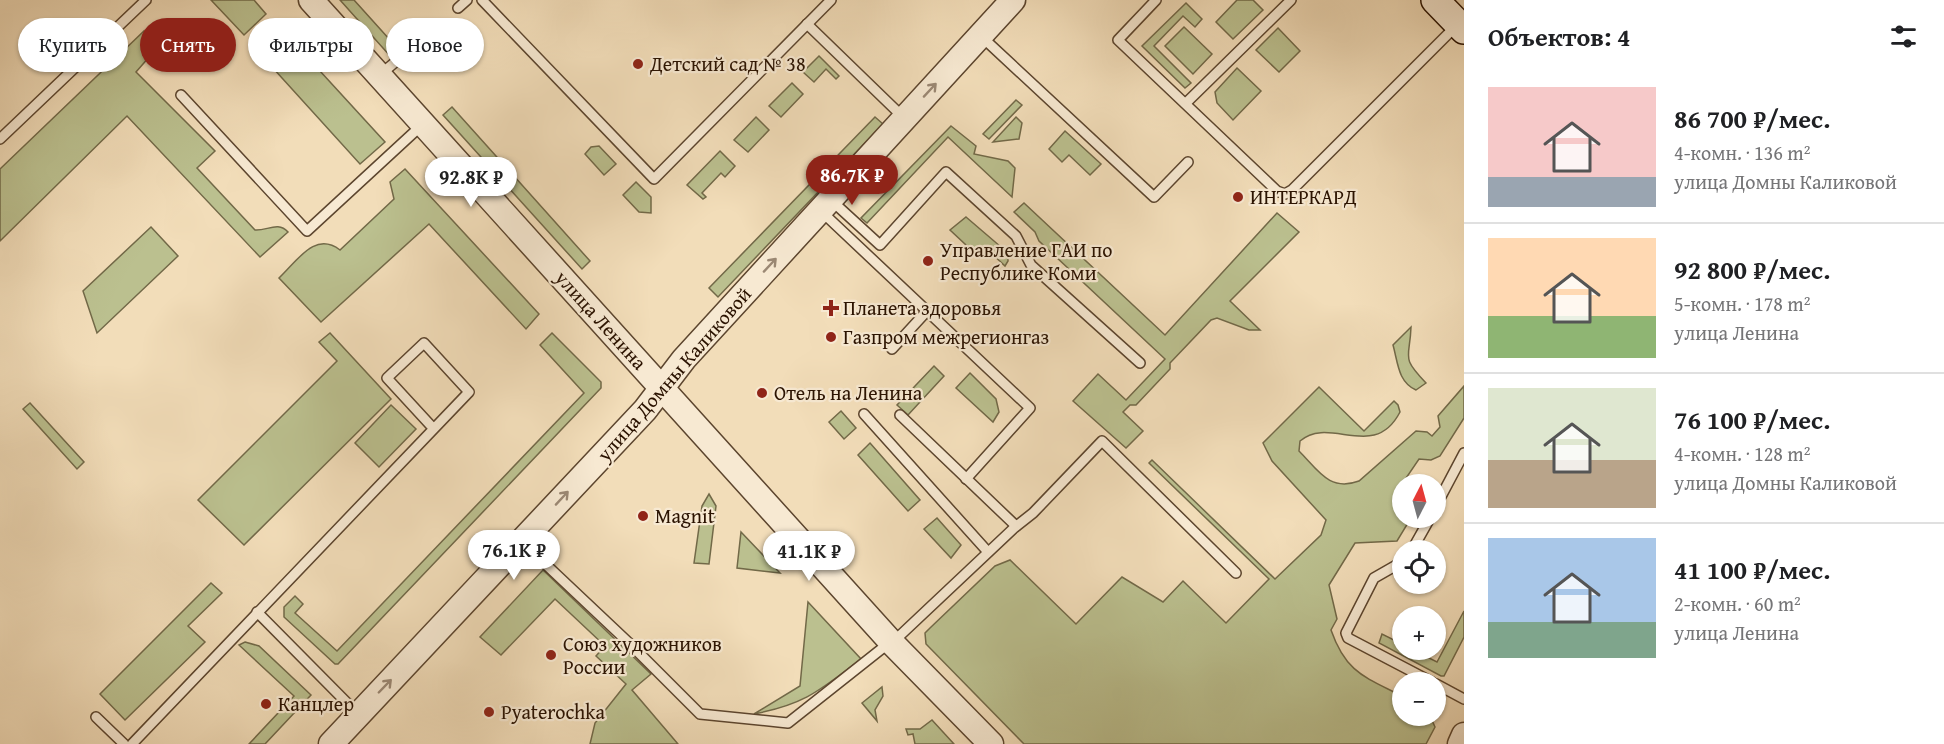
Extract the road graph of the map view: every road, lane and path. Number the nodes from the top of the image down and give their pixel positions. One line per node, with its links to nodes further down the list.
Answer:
1 (146, 0): 20 (lane)
2 (311, 0): 15 (street, улица Ленина)
3 (467, 0): 10 (lane)
4 (482, 0): 11 (lane)
5 (831, 0): 11 (lane)
6 (1013, 0): 13 (street, улица Домны Каликовой)
7 (1156, 0): 17 (lane)
8 (1291, 0): 17 (lane)
9 (1435, 0): 12 (main road)
10 (458, 8)
11 (807, 24): 18 (lane)
12 (1461, 27): 17 (lane)
13 (980, 36): 18 (street, улица Домны Каликовой, one-way to 13); 21 (lane)
14 (386, 70): 15 (lane)
15 (379, 76): 19 (street, улица Ленина)
16 (181, 95): 19 (lane)
17 (1186, 103)
18 (904, 118): 22 (street, улица Домны Каликовой)
19 (423, 124): 26 (street, улица Ленина)
20 (0, 139)
21 (1188, 162)
22 (825, 205): 23 (lane); 25 (lane); 26 (street, улица Домны Каликовой, one-way to 22)
23 (927, 311): 24 (lane); 31 (lane)
24 (892, 349)
25 (1140, 363)
26 (662, 388): 34 (street, улица Домны Каликовой, one-way to 26); 39 (street, улица Ленина)
27 (864, 414): 35 (lane)
28 (900, 415): 31 (lane)
29 (433, 428): 29 (lane); 38 (lane)
30 (1464, 453): 32 (lane)
31 (966, 479): 33 (lane)
32 (1446, 488)
33 (1016, 526): 35 (lane); 37 (lane)
34 (522, 542): 39 (lane); 43 (street, улица Домны Каликовой, one-way to 34)
35 (988, 552): 39 (lane)
36 (1392, 568): 40 (lane)
37 (1236, 573)
38 (257, 612): 43 (lane); 47 (lane)
39 (892, 642): 49 (street, улица Ленина)
40 (1413, 672)
41 (1446, 689): 42 (lane)
42 (1464, 699)
43 (358, 714): 48 (street, улица Домны Каликовой)
44 (96, 717): 46 (lane)
45 (1464, 735): 50 (street)
46 (124, 744)
47 (132, 744)
48 (331, 744)
49 (991, 744)
50 (1460, 744)

